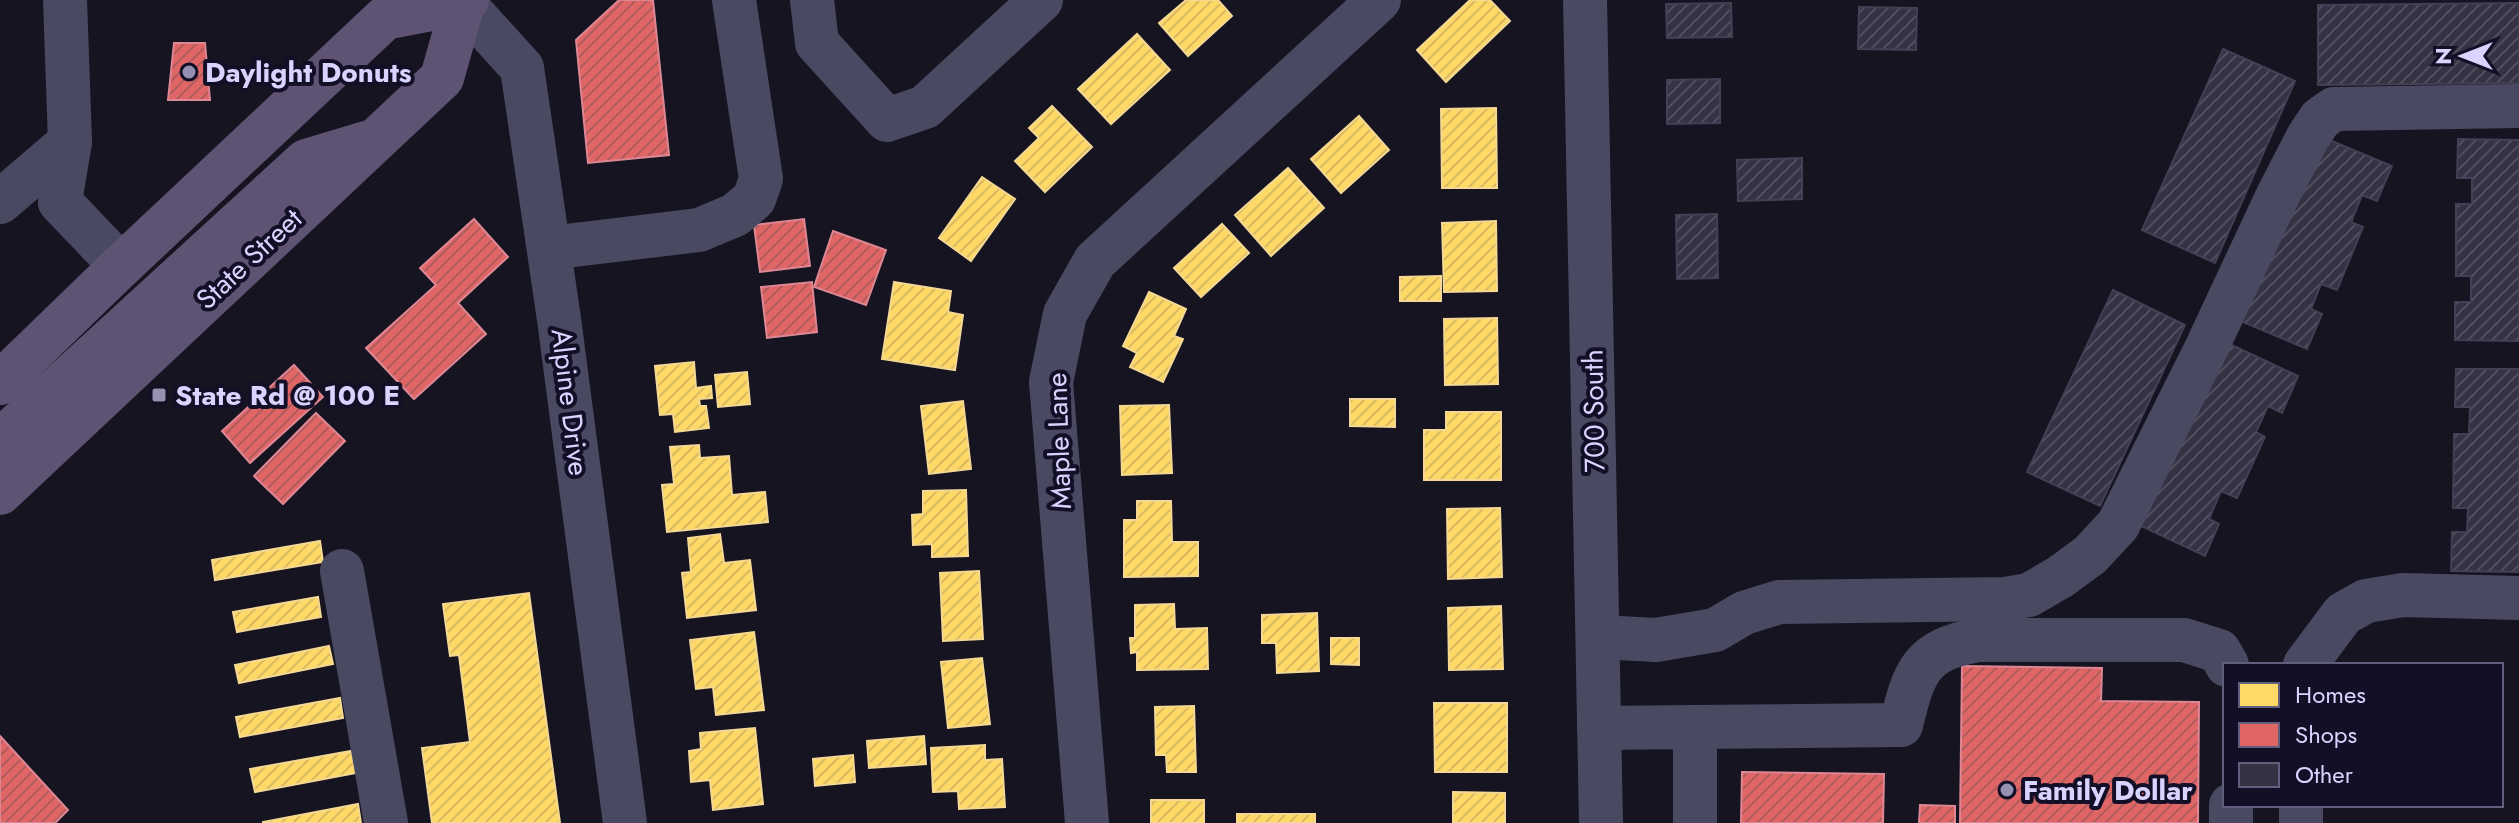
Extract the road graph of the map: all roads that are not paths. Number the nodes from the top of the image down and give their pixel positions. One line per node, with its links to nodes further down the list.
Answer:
1 (65, 0): 10 (street)
2 (734, 0): 12 (street)
3 (812, 0): 4 (street)
4 (1041, 0)
5 (1379, 0): 26 (street, Maple Lane)
6 (1585, 0): 19 (street, 700 South)
7 (465, 2): 9 (main road, State Street); 12 (street, Alpine Drive); 13 (main road)
8 (2519, 106): 19 (street)
9 (376, 140): 14 (main road); 16 (main road, State Street)
10 (70, 142): 11 (street); 13 (street)
11 (0, 202)
12 (549, 248): 25 (street, Alpine Drive)
13 (121, 266): 14 (main road)
14 (19, 374): 15 (main road)
15 (0, 441)
16 (0, 493)
17 (342, 571): 24 (street)
18 (2519, 598): 21 (street)
19 (1599, 637): 23 (street, 700 South)
20 (2226, 663): 22 (street)
21 (2306, 663)
22 (1695, 727): 23 (street); 28 (street)
23 (1599, 728): 27 (street, 700 South)
24 (386, 823)
25 (625, 823)
26 (1087, 823)
27 (1601, 823)
28 (1695, 823)

